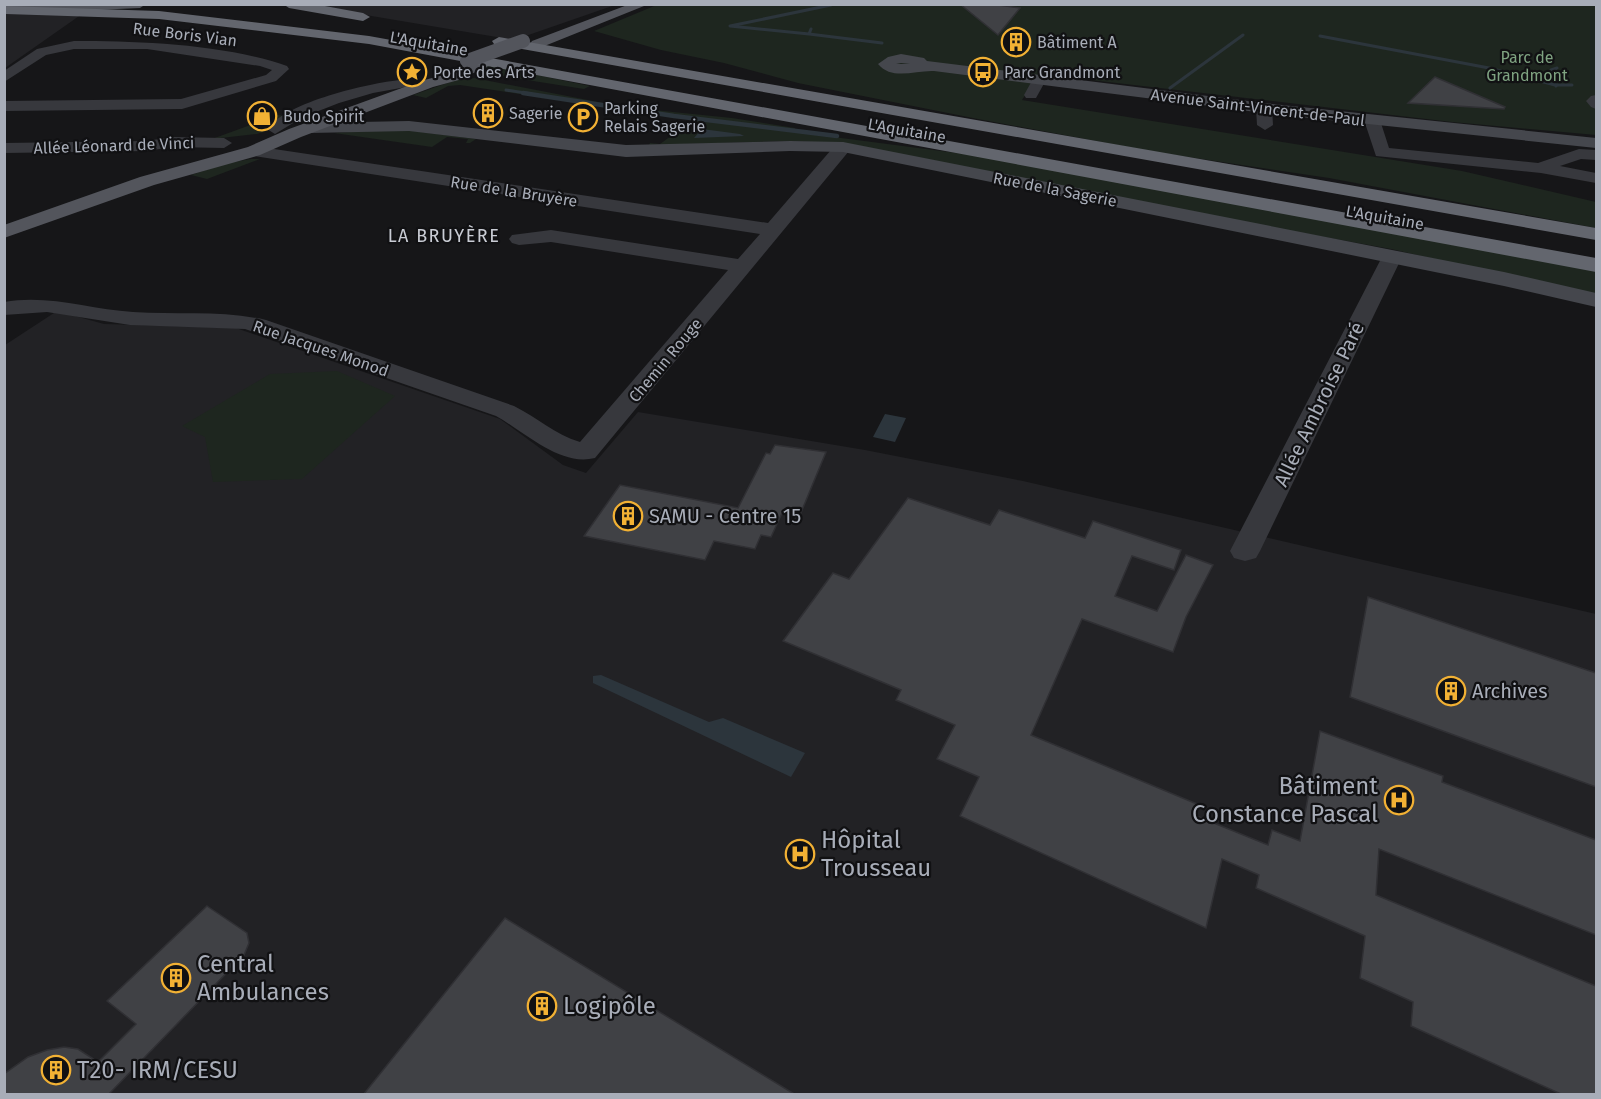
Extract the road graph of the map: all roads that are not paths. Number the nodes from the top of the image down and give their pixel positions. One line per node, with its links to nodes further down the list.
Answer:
1 (140, 4): 6 (main road)
2 (217, 4): 44 (highway, L'Aquitaine)
3 (622, 4): 11 (main road)
4 (643, 4): 8 (main road)
5 (281, 6): 7 (highway); 43 (highway, L'Aquitaine)
6 (5, 10): 36 (highway)
7 (375, 19)
8 (581, 28): 9 (main road); 12 (highway)
9 (560, 36): 11 (main road); 12 (highway)
10 (489, 39): 28 (highway)
11 (532, 40): 14 (main road)
12 (598, 42): 28 (highway)
13 (921, 66): 25 (street, Avenue Saint-Vincent-de-Paul)
14 (464, 67): 16 (main road); 24 (main road); 36 (highway)
15 (4, 78): 17 (street, Rue Boris Vian)
16 (401, 84): 23 (street); 27 (main road)
17 (236, 89): 18 (street); 22 (street, Rue Boris Vian)
18 (262, 96)
19 (1596, 99): 21 (street)
20 (291, 104): 23 (street)
21 (1596, 105)
22 (4, 106)
23 (310, 109): 27 (street)
24 (364, 109): 26 (main road); 29 (street, Rue de la Sagerie)
25 (1372, 120): 30 (street, Avenue Saint-Vincent-de-Paul); 37 (street)
26 (309, 128): 29 (street, Rue de la Sagerie); 33 (main road)
27 (275, 129): 32 (main road)
28 (1006, 130): 41 (highway)
29 (506, 137): 31 (street, Rue de la Sagerie)
30 (1596, 143)
31 (843, 147): 39 (street, Chemin Rouge); 45 (street, Rue de la Sagerie)
32 (224, 150): 33 (main road); 35 (street, Allée Léonard de Vinci); 40 (main road)
33 (254, 152): 39 (street, Rue de la Bruyère)
34 (1596, 155): 37 (street)
35 (8, 156)
36 (1036, 161): 46 (highway)
37 (1541, 168): 38 (street)
38 (1596, 178)
39 (774, 230): 47 (street, Chemin Rouge)
40 (4, 232)
41 (1596, 234)
42 (519, 239): 47 (street)
43 (1596, 243)
44 (1596, 256)
45 (1392, 257): 48 (street, Rue de la Sagerie); 51 (street, Allée Ambroise Paré)
46 (1596, 265)
47 (743, 266): 50 (street, Chemin Rouge)
48 (1596, 300)
49 (4, 309): 50 (street, Rue Jacques Monod)
50 (586, 452)
51 (1245, 551)

